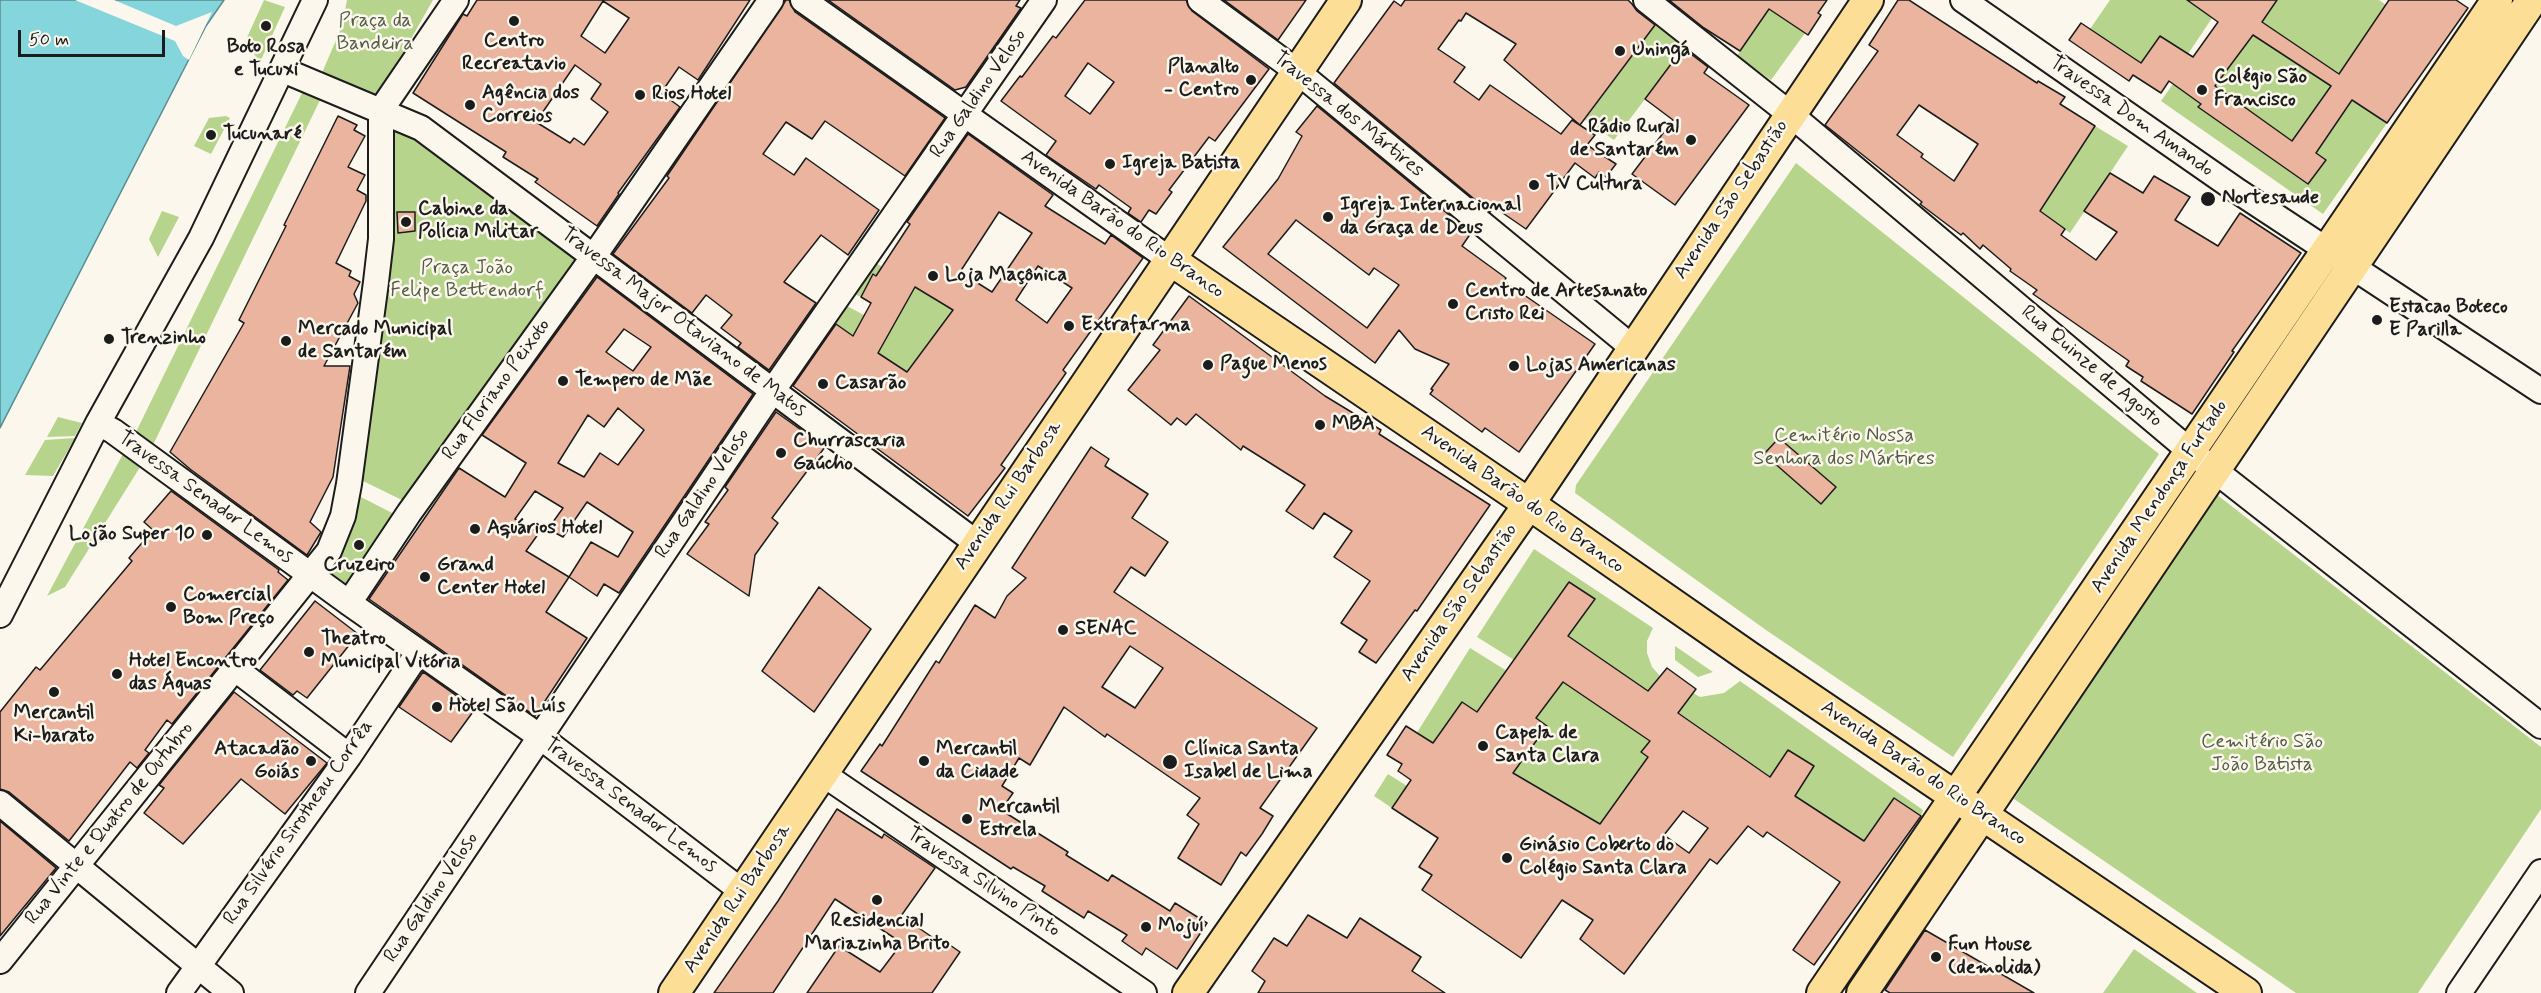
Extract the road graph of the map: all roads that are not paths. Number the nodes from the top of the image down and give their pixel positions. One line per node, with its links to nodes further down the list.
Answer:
1 (315, 0): 13 (street)
2 (456, 0): 15 (street)
3 (771, 0): 19 (street, Rua Floriano Peixoto)
4 (803, 0): 16 (street, Avenida Barão do Rio Branco)
5 (1044, 0): 16 (street, Rua Galdino Veloso)
6 (1200, 0): 14 (street, Travessa dos Mártires)
7 (1346, 0): 14 (main road, Avenida Rui Barbosa)
8 (1646, 0): 17 (street, Rua Quinze de Agosto)
9 (1868, 0): 17 (main road, Avenida São Sebastião)
10 (1963, 0): 18 (street, Travessa Dom Amando)
11 (2497, 0): 18 (main road, Avenida Mendonça Furtado)
12 (2532, 0): 21 (main road, Avenida Mendonça Furtado)
13 (283, 70): 15 (street, Travessa Major Otaviano de Matos); 25 (street)
14 (1298, 72): 20 (main road, Avenida Rui Barbosa); 22 (street, Travessa dos Mártires)
15 (381, 110): 19 (street, Travessa Major Otaviano de Matos); 30 (street, Travessa Senador Lemos)
16 (965, 114): 20 (street, Avenida Barão do Rio Branco); 23 (street, Rua Galdino Veloso)
17 (1790, 114): 22 (main road, Avenida São Sebastião); 26 (street, Rua Quinze de Agosto)
18 (2327, 249): 21 (street, Travessa Dom Amando); 26 (main road, Avenida Mendonça Furtado)
19 (594, 256): 23 (street, Travessa Major Otaviano de Matos); 31 (street, Rua Floriano Peixoto)
20 (1169, 259): 28 (main road, Avenida Barão do Rio Branco); 29 (main road, Avenida Rui Barbosa)
21 (2353, 267): 24 (street, Travessa Dom Amando); 27 (main road, Avenida Mendonça Furtado)
22 (1633, 348): 28 (main road, Avenida São Sebastião)
23 (773, 390): 29 (street, Travessa Major Otaviano de Matos); 36 (street, Rua Galdino Veloso)
24 (2541, 391)
25 (98, 423): 30 (street, Travessa Senador Lemos); 32 (street)
26 (2190, 451): 27 (street, Rua Quinze de Agosto); 39 (main road, Avenida Mendonça Furtado)
27 (2216, 470): 35 (street, Rua Quinze de Agosto); 41 (main road, Avenida Mendonça Furtado)
28 (1529, 504): 39 (main road, Avenida Barão do Rio Branco); 52 (main road, Avenida São Sebastião)
29 (978, 544): 38 (main road, Avenida Rui Barbosa)
30 (311, 574): 31 (street, Travessa Senador Lemos); 34 (street, Rua Vinte e Quatro de Outubro)
31 (349, 603): 33 (street, Travessa Senador Lemos)
32 (0, 615)
33 (418, 653): 36 (street, Travessa Senador Lemos); 37 (street, Rua Silvério Sirotheau Corrêa)
34 (234, 668): 37 (street); 42 (street, Rua Vinte e Quatro de Outubro)
35 (2541, 726)
36 (539, 736): 44 (street, Travessa Senador Lemos); 49 (street, Rua Galdino Veloso)
37 (349, 756): 46 (street, Rua Silvério Sirotheau Corrêa)
38 (823, 774): 44 (main road, Avenida Rui Barbosa); 51 (street, Travessa Silvino Pinto)
39 (1957, 796): 41 (main road, Avenida Barão do Rio Branco); 53 (main road, Avenida Mendonça Furtado)
40 (0, 803): 42 (street)
41 (1983, 815): 54 (main road, Avenida Mendonça Furtado); 55 (main road, Avenida Barão do Rio Branco)
42 (77, 865): 45 (street, Rua Vinte e Quatro de Outubro); 46 (street)
43 (2541, 872): 56 (street)
44 (743, 892): 50 (main road, Avenida Rui Barbosa)
45 (0, 961)
46 (197, 967): 47 (street, Rua Silvério Sirotheau Corrêa); 48 (street)
47 (179, 993)
48 (231, 993)
49 (368, 993)
50 (674, 993)
51 (1144, 993)
52 (1188, 993)
53 (1822, 993)
54 (1862, 993)
55 (2246, 993)
56 (2459, 993)

